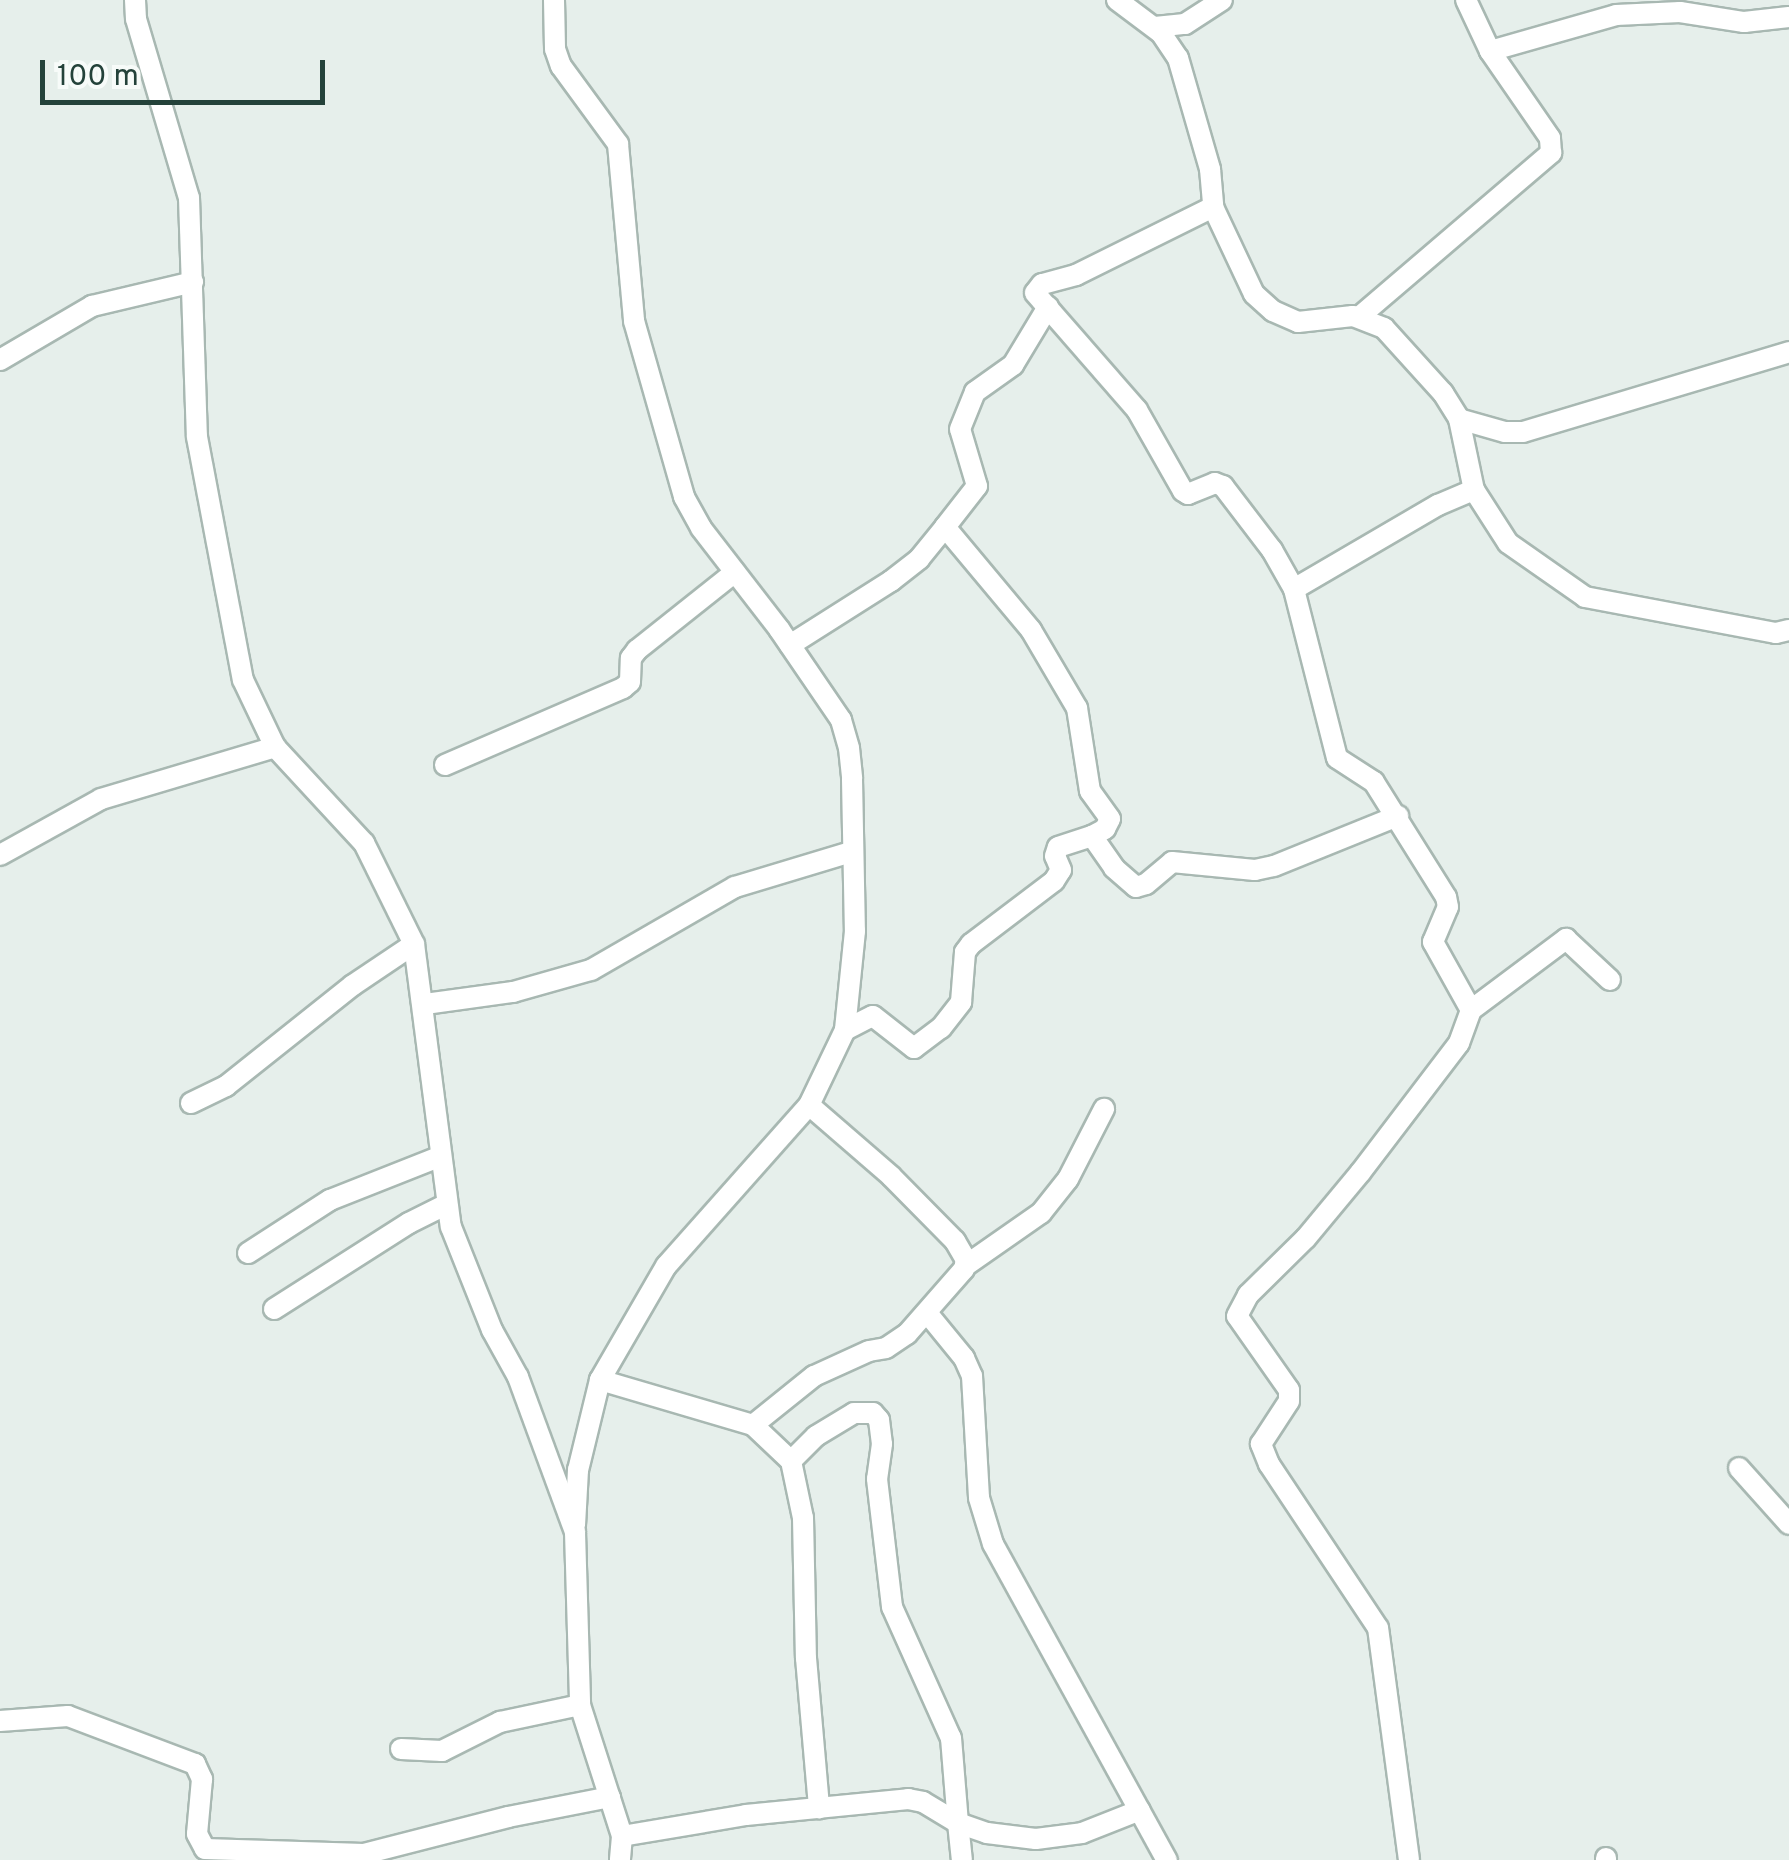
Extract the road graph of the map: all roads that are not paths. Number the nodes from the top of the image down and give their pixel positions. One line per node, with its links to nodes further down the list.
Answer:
1 (135, 0): 12 (street)
2 (562, 0): 6 (street)
3 (1118, 0): 9 (street)
4 (1222, 0): 9 (street)
5 (1466, 0): 10 (street)
6 (554, 1): 20 (street)
7 (1614, 7): 8 (street); 10 (street)
8 (1789, 17)
9 (1155, 27): 11 (street)
10 (1490, 51): 14 (street)
11 (1212, 207): 13 (street); 14 (street)
12 (193, 282): 16 (street); 24 (street)
13 (1048, 308): 19 (street); 21 (street)
14 (1359, 317): 17 (street)
15 (1789, 352): 17 (street)
16 (0, 360)
17 (1459, 419): 18 (street)
18 (1474, 490): 21 (street); 22 (street)
19 (945, 527): 23 (street); 27 (street)
20 (735, 572): 23 (street); 25 (street)
21 (1294, 589): 26 (street)
22 (1789, 630)
23 (790, 645): 28 (street)
24 (274, 747): 29 (street); 30 (street)
25 (444, 766)
26 (1398, 816): 27 (street); 33 (street)
27 (1092, 836): 34 (street)
28 (851, 852): 32 (street); 34 (street)
29 (0, 855)
30 (414, 944): 32 (street); 35 (street)
31 (1610, 980): 33 (street)
32 (425, 1004): 38 (street)
33 (1472, 1010): 61 (street)
34 (845, 1030): 36 (street)
35 (191, 1103)
36 (810, 1105): 41 (street); 44 (street)
37 (1104, 1109): 41 (street)
38 (440, 1156): 39 (street); 40 (street)
39 (448, 1204): 42 (street); 49 (street)
40 (248, 1253)
41 (965, 1266): 43 (street)
42 (274, 1310)
43 (928, 1314): 45 (street); 55 (street)
44 (600, 1380): 45 (street); 49 (street)
45 (753, 1425): 46 (street)
46 (792, 1460): 54 (street); 56 (street)
47 (1739, 1468): 48 (street)
48 (1789, 1524)
49 (574, 1532): 50 (street)
50 (580, 1705): 52 (street); 53 (street)
51 (0, 1721): 53 (street)
52 (401, 1749)
53 (610, 1797): 57 (street)
54 (819, 1808): 56 (street); 57 (street)
55 (1140, 1810): 56 (street); 60 (street)
56 (958, 1823): 59 (street)
57 (622, 1836): 58 (street)
58 (620, 1860)
59 (962, 1860)
60 (1167, 1860)
61 (1409, 1860)

